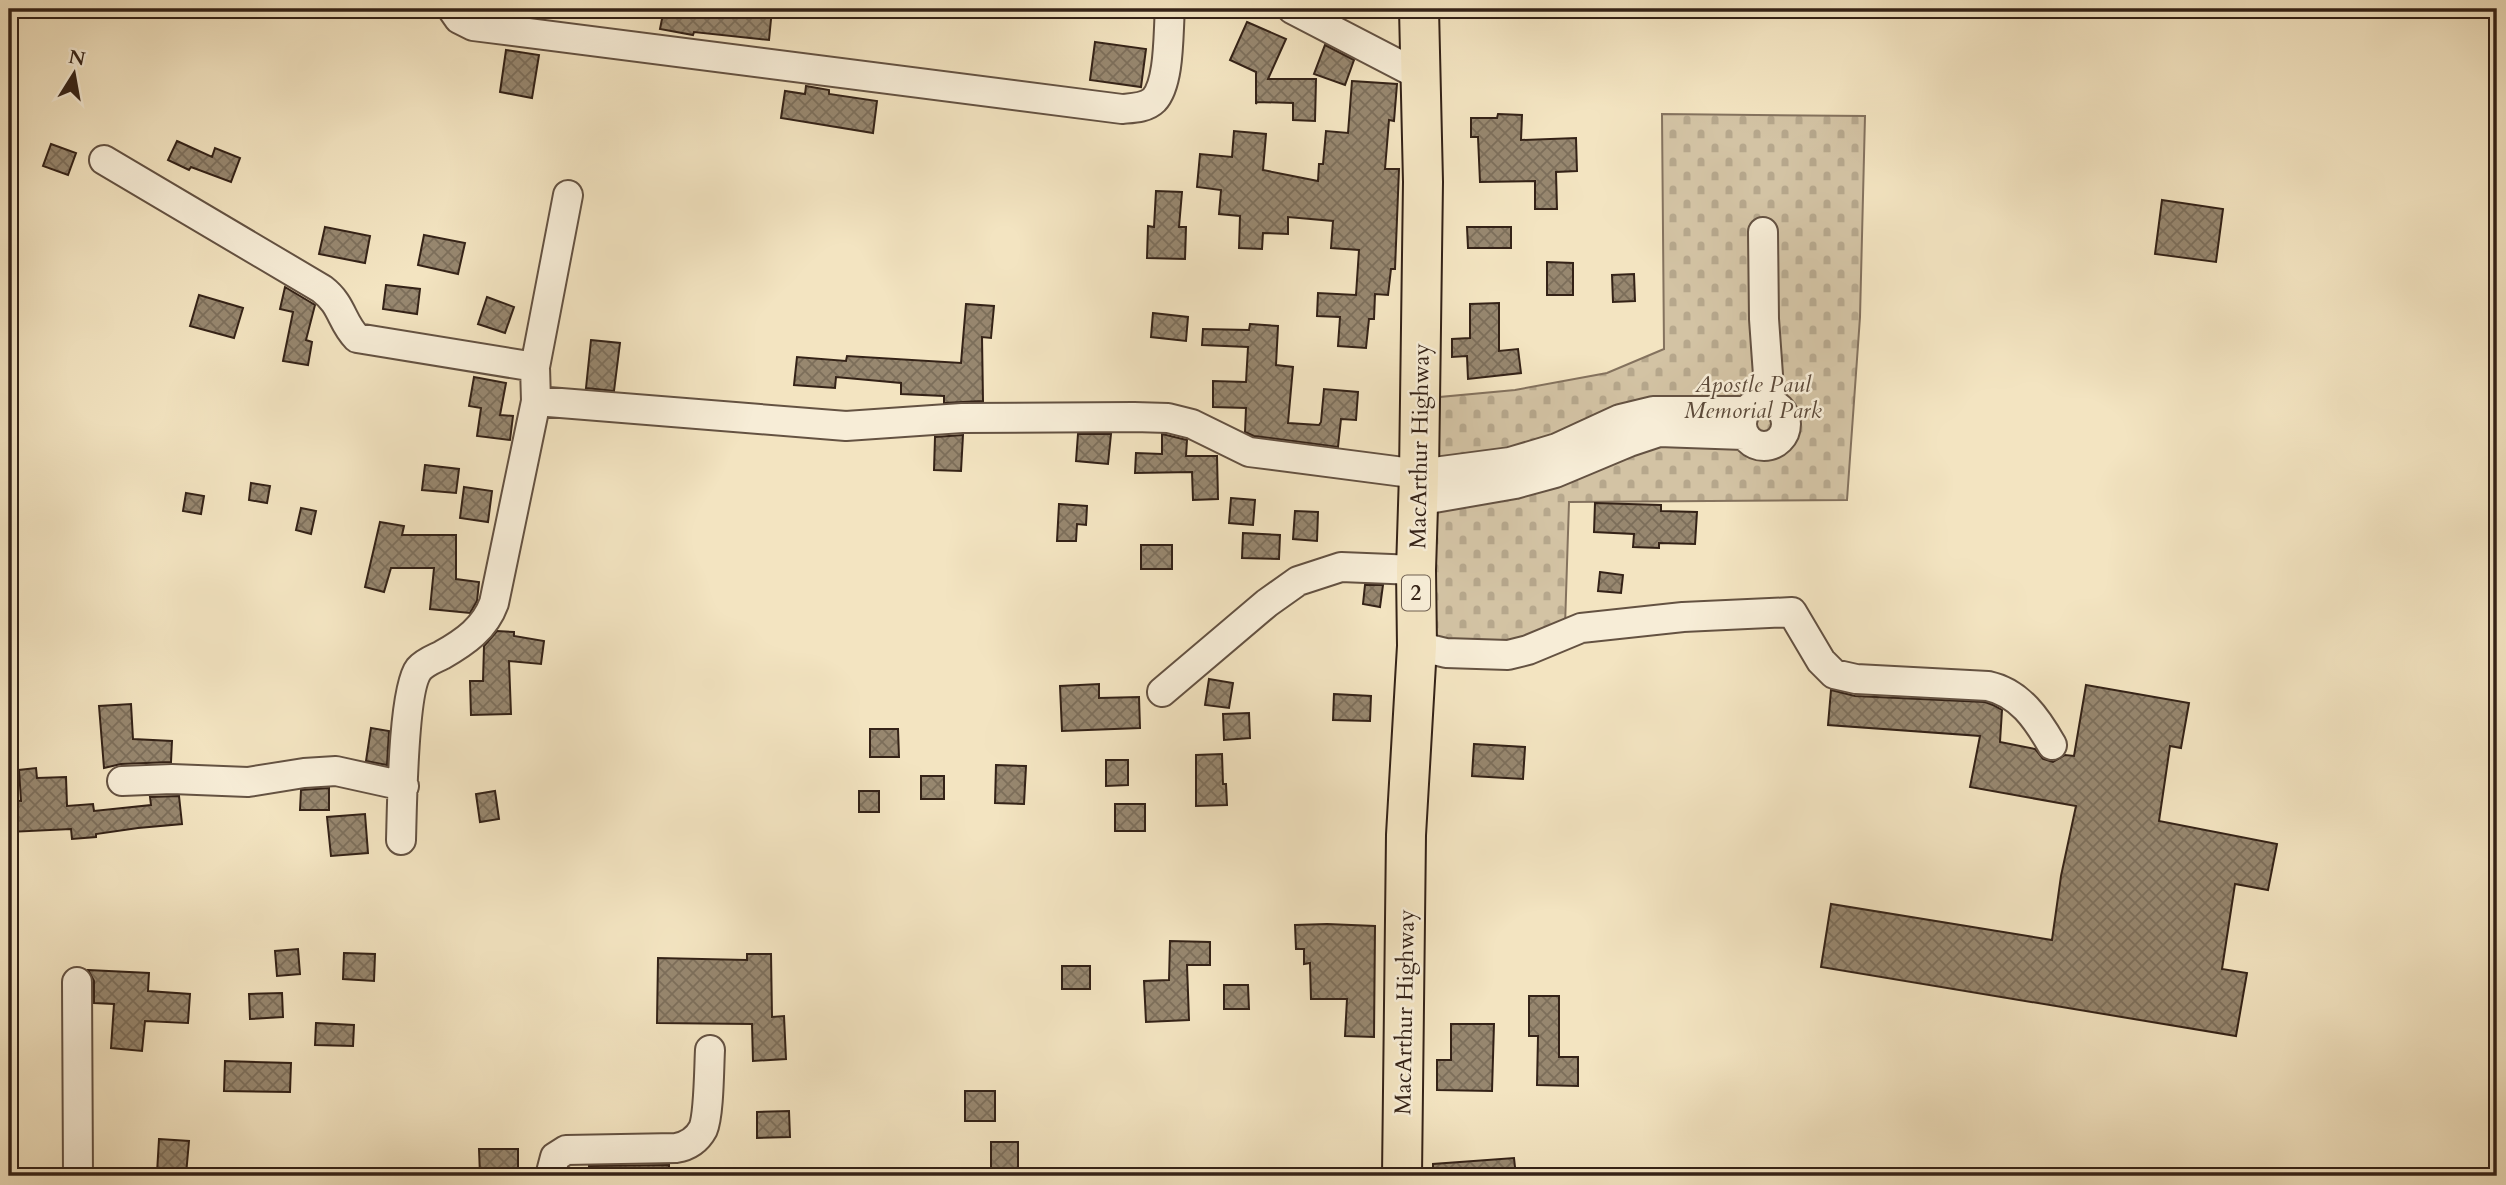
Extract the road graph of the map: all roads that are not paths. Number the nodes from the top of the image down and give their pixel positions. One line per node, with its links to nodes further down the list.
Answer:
1 (452, 9): 2 (street)
2 (1170, 9)
3 (1292, 9): 5 (street)
4 (1419, 9): 5 (highway, MacArthur Highway / 2)
5 (1421, 76): 11 (highway, MacArthur Highway / 2)
6 (104, 160): 9 (street)
7 (568, 195): 9 (street)
8 (1763, 232): 11 (street)
9 (536, 367): 10 (street)
10 (536, 401): 11 (street); 17 (street)
11 (1418, 487): 12 (highway, MacArthur Highway / 2)
12 (1416, 570): 13 (highway, MacArthur Highway / 2); 14 (street)
13 (1417, 646): 15 (street); 23 (highway, MacArthur Highway / 2)
14 (1162, 692)
15 (2052, 745)
16 (122, 781): 17 (street)
17 (404, 786): 18 (street)
18 (401, 840)
19 (76, 982): 21 (street)
20 (710, 1050): 22 (street)
21 (78, 1176)
22 (550, 1176)
23 (1402, 1176)

